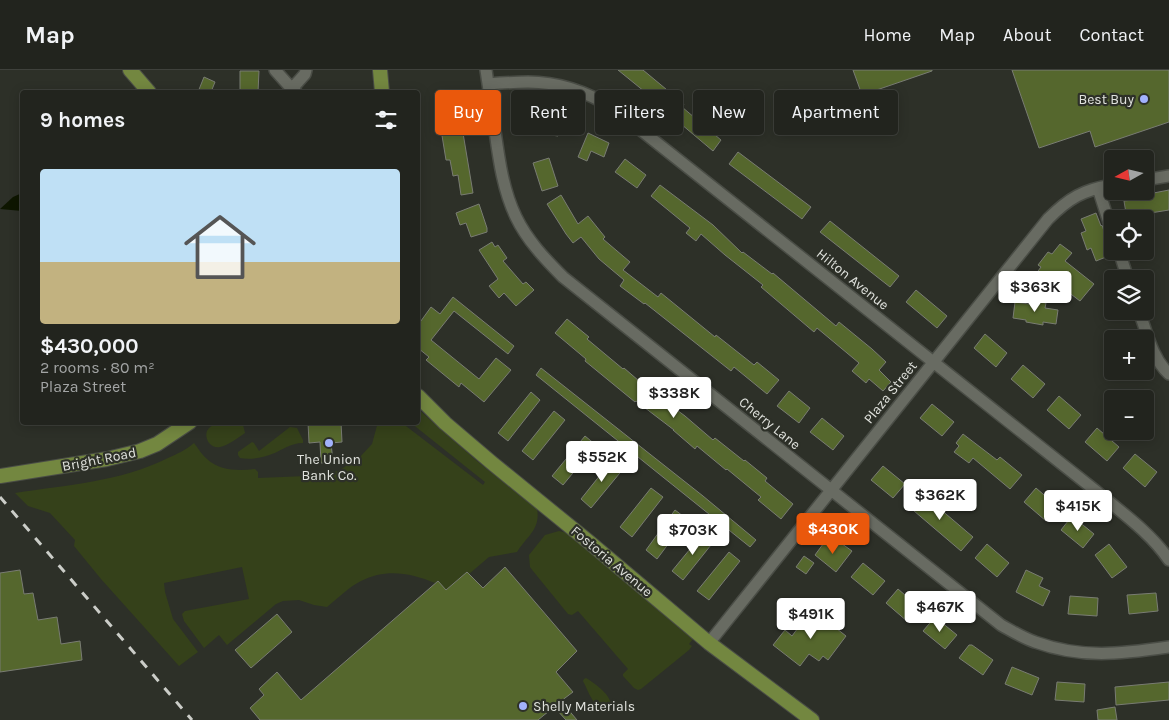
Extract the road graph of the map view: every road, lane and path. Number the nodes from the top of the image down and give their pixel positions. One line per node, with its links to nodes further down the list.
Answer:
1 (130, 70): 7 (main road)
2 (275, 70): 8 (street)
3 (306, 70): 9 (street)
4 (380, 70): 10 (main road)
5 (486, 70): 6 (street, Cherry Lane)
6 (488, 84): 17 (street, Hilton Avenue); 22 (street, Cherry Lane)
7 (147, 90)
8 (291, 90)
9 (294, 90)
10 (382, 90)
11 (1169, 176): 12 (street)
12 (1154, 178)
13 (1104, 187): 14 (street, Plaza Street)
14 (1098, 188): 15 (street); 17 (street, Plaza Street)
15 (1105, 210)
16 (1143, 320): 18 (street)
17 (933, 362): 22 (street, Plaza Street); 23 (street, Hilton Avenue)
18 (1169, 374)
19 (420, 398): 24 (main road, Fostoria Avenue)
20 (186, 425): 21 (main road, Bright Road)
21 (0, 476)
22 (831, 490): 24 (street, Plaza Street); 25 (street, Cherry Lane)
23 (1169, 560)
24 (709, 643): 26 (main road, Fostoria Avenue)
25 (1169, 647)
26 (812, 720)

